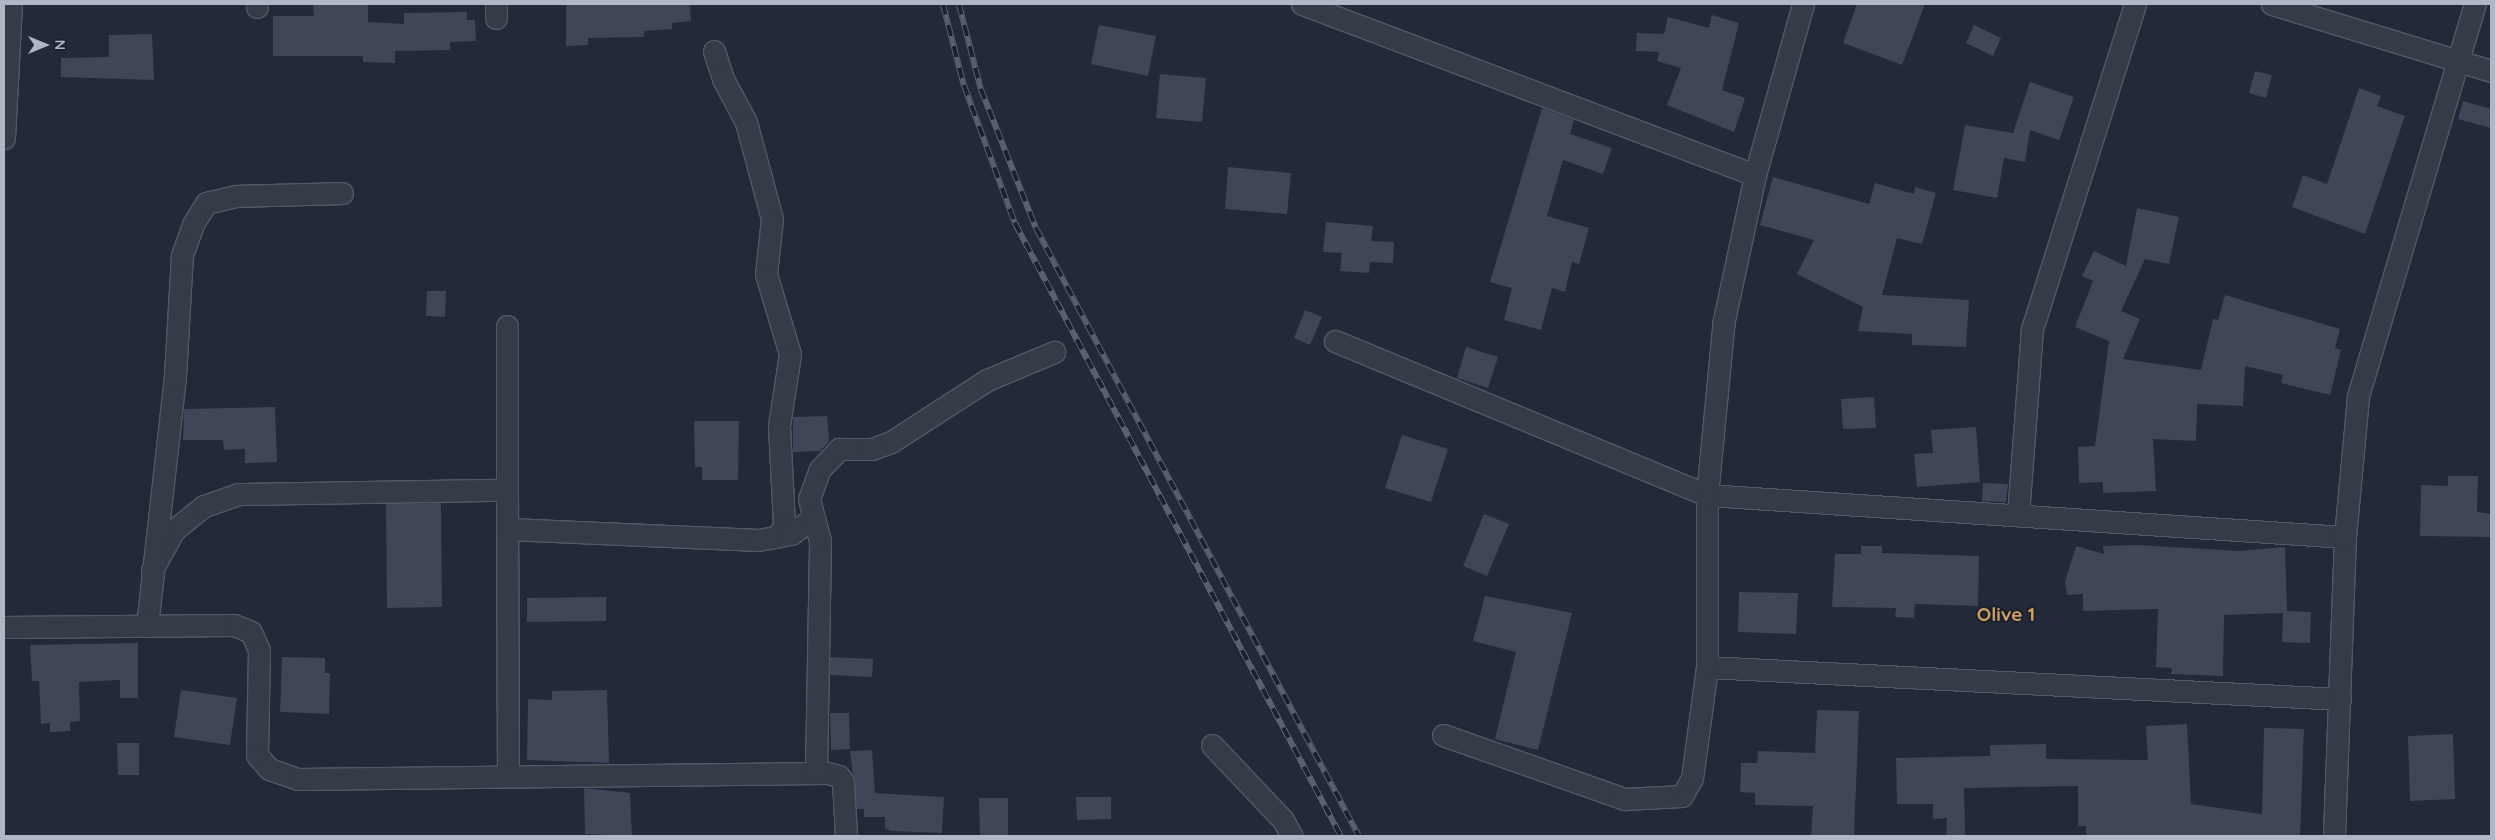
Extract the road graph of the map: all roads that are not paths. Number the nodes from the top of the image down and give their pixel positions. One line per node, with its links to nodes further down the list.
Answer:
1 (11, 4): 10 (street)
2 (1302, 4): 11 (street)
3 (1803, 4): 11 (street)
4 (2135, 4): 18 (street)
5 (2272, 4): 8 (street)
6 (2475, 4): 8 (street)
7 (714, 51): 22 (street)
8 (2455, 60): 9 (street); 21 (street)
9 (2491, 71)
10 (4, 138)
11 (1755, 175): 17 (street)
12 (342, 193): 23 (street)
13 (507, 326): 16 (street)
14 (1335, 341): 17 (street)
15 (1054, 352): 19 (street)
16 (507, 490): 20 (street); 23 (street)
17 (1707, 495): 18 (street); 26 (street)
18 (2018, 515): 21 (street)
19 (812, 519): 22 (street); 30 (street)
20 (509, 529): 22 (street); 31 (street)
21 (2346, 537): 27 (street)
22 (778, 538)
23 (152, 570): 24 (street)
24 (147, 626): 25 (street); 31 (street)
25 (4, 627)
26 (1707, 667): 27 (street); 28 (street)
27 (2340, 698): 34 (street)
28 (1443, 735)
29 (1212, 745): 33 (street)
30 (816, 773): 31 (street); 32 (street)
31 (508, 774)
32 (846, 836)
33 (1292, 836)
34 (2334, 836)

